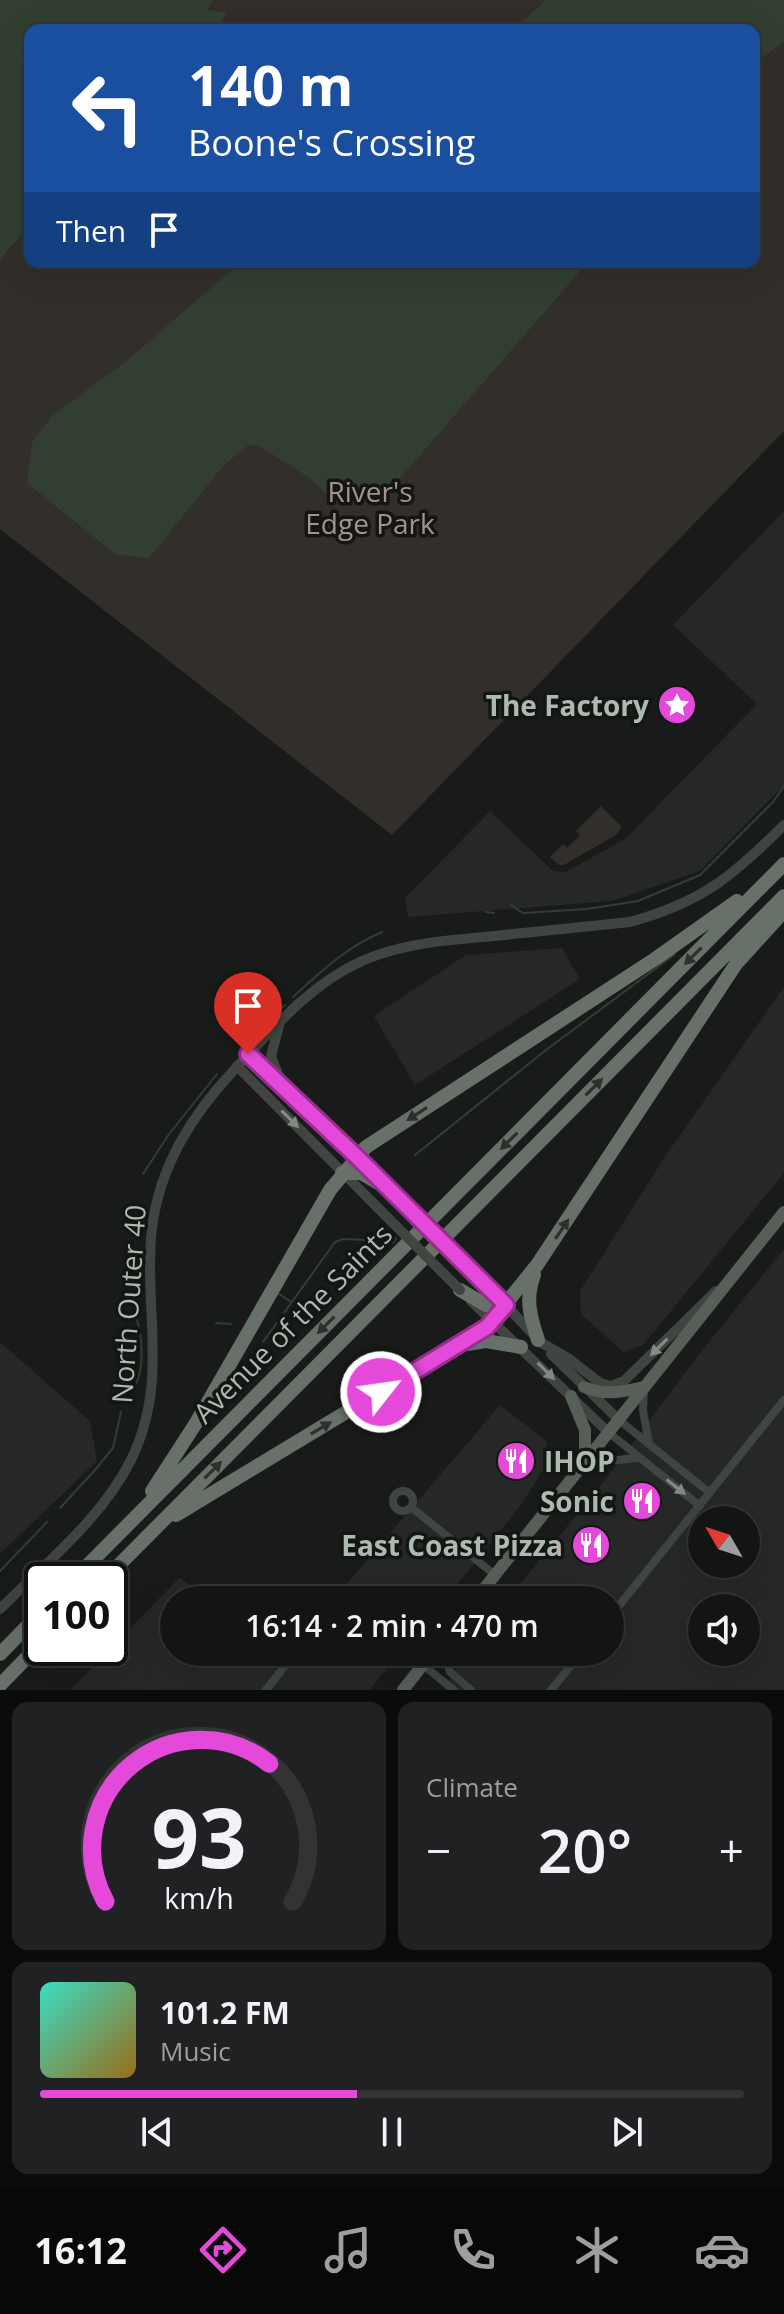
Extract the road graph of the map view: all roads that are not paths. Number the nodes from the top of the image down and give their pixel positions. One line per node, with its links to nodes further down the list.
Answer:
1 (784, 825): 6 (street, North Outer 40)
2 (784, 864): 3 (highway, Avenue of the Saints)
3 (767, 881): 10 (highway, one-way to 10); 34 (highway, Avenue of the Saints, one-way to 34)
4 (784, 896): 36 (highway, Avenue of the Saints, one-way to 4)
5 (784, 911): 14 (highway, one-way to 5)
6 (280, 1022): 7 (street, North Outer 40); 9 (street)
7 (248, 1054): 8 (street, North Outer 40); 9 (street)
8 (237, 1066): 11 (street, one-way to 11); 42 (street, North Outer 40)
9 (288, 1091): 10 (street)
10 (357, 1157): 11 (highway); 12 (street)
11 (342, 1173): 12 (highway); 16 (street, bridge); 34 (highway)
12 (392, 1191): 17 (street, bridge)
13 (784, 1212): 15 (main road)
14 (537, 1265): 17 (highway); 19 (highway)
15 (734, 1273): 19 (street, one-way to 19); 23 (main road)
16 (460, 1290): 17 (highway); 18 (street)
17 (506, 1305): 18 (highway); 19 (street)
18 (493, 1322): 20 (highway); 21 (street)
19 (540, 1342): 22 (street)
20 (462, 1344): 21 (highway); 36 (highway, one-way to 20)
21 (521, 1347): 24 (street, one-way to 24)
22 (584, 1387): 23 (main road); 26 (street)
23 (644, 1387): 26 (main road); 28 (street)
24 (571, 1396): 27 (street); 30 (main road)
25 (784, 1400): 31 (street)
26 (619, 1420): 27 (main road); 28 (street)
27 (608, 1432): 29 (street); 30 (main road)
28 (649, 1445): 31 (street)
29 (638, 1458): 30 (street); 32 (street, one-way to 32)
30 (585, 1463): 39 (main road)
31 (710, 1493): 32 (street)
32 (700, 1506)
33 (411, 1507): 39 (street)
34 (134, 1519): 37 (highway, Avenue of the Saints)
35 (688, 1521): 41 (street)
36 (158, 1525): 38 (highway, Avenue of the Saints)
37 (91, 1562)
38 (122, 1562)
39 (495, 1575): 40 (main road)
40 (486, 1586)
41 (624, 1600)
42 (0, 1609)
43 (24, 1629): 44 (highway)
44 (0, 1654)
45 (24, 1660): 51 (highway)
46 (285, 1666): 52 (street)
47 (422, 1666): 53 (main road)
48 (424, 1666): 54 (street)
49 (446, 1666): 55 (street)
50 (571, 1666): 56 (street)
51 (0, 1685)
52 (266, 1690)
53 (403, 1690)
54 (454, 1690)
55 (471, 1690)
56 (551, 1690)

